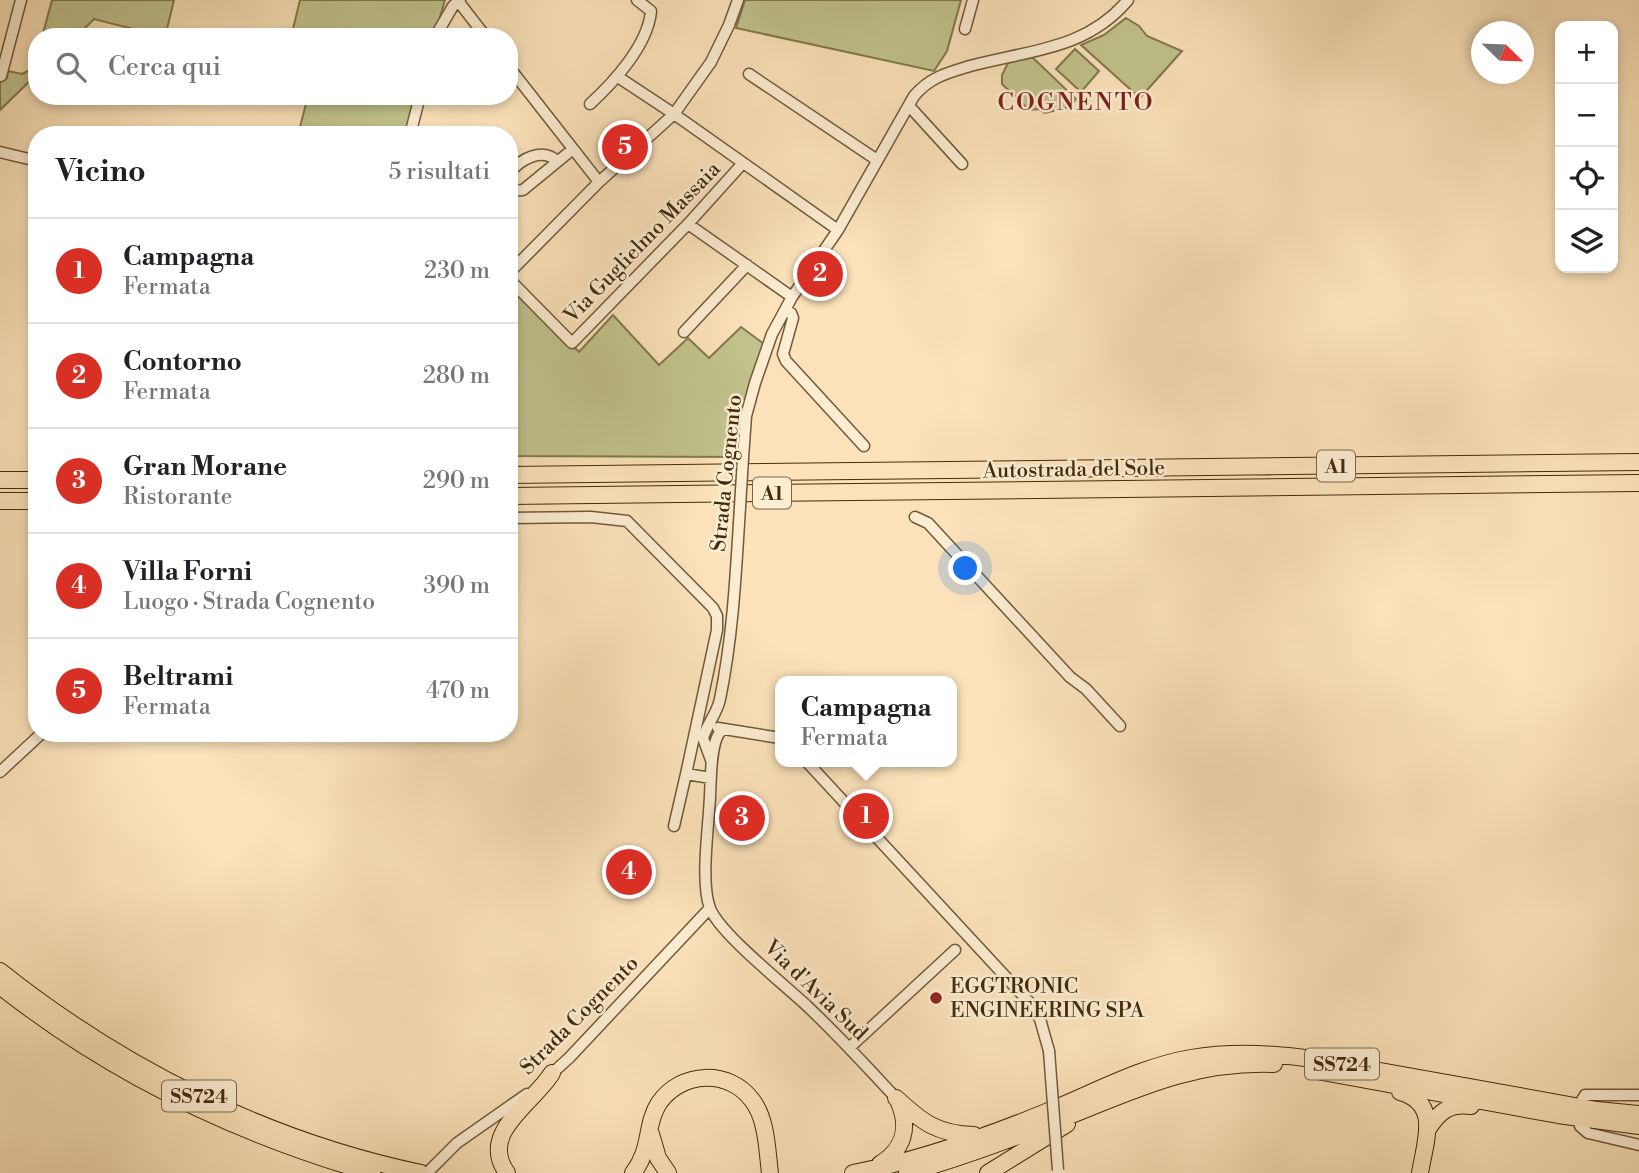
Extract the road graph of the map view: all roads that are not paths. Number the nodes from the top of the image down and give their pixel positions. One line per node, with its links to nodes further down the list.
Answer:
1 (21, 0): 11 (street)
2 (637, 0): 12 (street)
3 (738, 0): 17 (street)
4 (973, 0): 9 (street)
5 (1128, 0): 16 (street, Strada Cognento)
6 (459, 1): 7 (street); 8 (street)
7 (441, 28)
8 (479, 28)
9 (965, 29)
10 (749, 74): 23 (street)
11 (1, 76)
12 (618, 77): 14 (street); 17 (street)
13 (518, 79): 19 (street)
14 (590, 104)
15 (418, 105): 18 (street)
16 (910, 107): 23 (street, Strada Cognento); 25 (street)
17 (674, 114): 24 (street); 27 (street)
18 (412, 126)
19 (573, 149): 22 (street); 27 (street)
20 (0, 152): 21 (street)
21 (28, 159)
22 (557, 160): 26 (street); 28 (street)
23 (877, 160): 30 (street, Strada Cognento)
24 (743, 163): 29 (street, Via Guglielmo Massaia); 30 (street)
25 (962, 164)
26 (518, 166)
27 (599, 182): 31 (street)
28 (518, 190)
29 (688, 224): 32 (street); 33 (street, Via Guglielmo Massaia)
30 (838, 230): 34 (street, Strada Cognento)
31 (518, 264)
32 (747, 265): 34 (street); 36 (street)
33 (518, 288)
34 (789, 294): 35 (street, Strada Cognento)
35 (785, 311): 37 (street); 48 (street, Strada Cognento, bridge)
36 (684, 332)
37 (864, 446)
38 (1639, 462): 39 (highway, Autostrada del Sole / A1)
39 (518, 475)
40 (0, 480): 41 (highway)
41 (28, 480)
42 (1639, 483): 43 (highway, Autostrada del Sole / A1)
43 (518, 496)
44 (0, 501): 45 (highway)
45 (28, 501)
46 (915, 517): 49 (street)
47 (518, 518): 55 (street)
48 (716, 714): 50 (street, Strada Cognento); 56 (street, Strada Cognento)
49 (1120, 726)
50 (720, 729): 51 (street); 56 (street, Strada Cognento)
51 (775, 737)
52 (32, 742): 54 (street)
53 (812, 767): 80 (street, bridge)
54 (0, 772)
55 (686, 774): 56 (street); 57 (street)
56 (711, 774): 58 (street, Strada Cognento)
57 (674, 826)
58 (710, 908): 62 (street, Via d'Avia Sud); 63 (street, Strada Cognento)
59 (956, 950): 62 (street)
60 (0, 971): 79 (highway, SS724)
61 (0, 986): 81 (highway, SS724)
62 (849, 1048): 67 (street, Via d'Avia Sud)
63 (552, 1073): 79 (street, Strada Cognento); 82 (highway)
64 (1343, 1076): 65 (highway, SS724); 71 (highway, SS724); 74 (highway)
65 (1127, 1090): 69 (highway, SS724); 88 (highway)
66 (1639, 1095): 68 (street)
67 (896, 1098): 76 (highway); 78 (highway)
68 (1582, 1100)
69 (1070, 1109): 70 (highway, SS724); 76 (highway, SS724); 87 (highway, SS724)
70 (1639, 1114)
71 (1559, 1115): 73 (highway, SS724); 74 (highway)
72 (1580, 1126): 77 (street)
73 (1639, 1126)
74 (1428, 1129): 89 (highway)
75 (650, 1132): 83 (highway); 84 (highway); 85 (highway)
76 (987, 1135): 78 (highway, SS724)
77 (1639, 1144)
78 (872, 1170): 86 (highway, SS724)
79 (426, 1171)
80 (1058, 1171)
81 (372, 1173)
82 (508, 1173)
83 (633, 1173)
84 (668, 1173)
85 (770, 1173)
86 (853, 1173)
87 (907, 1173)
88 (988, 1173)
89 (1420, 1173)

